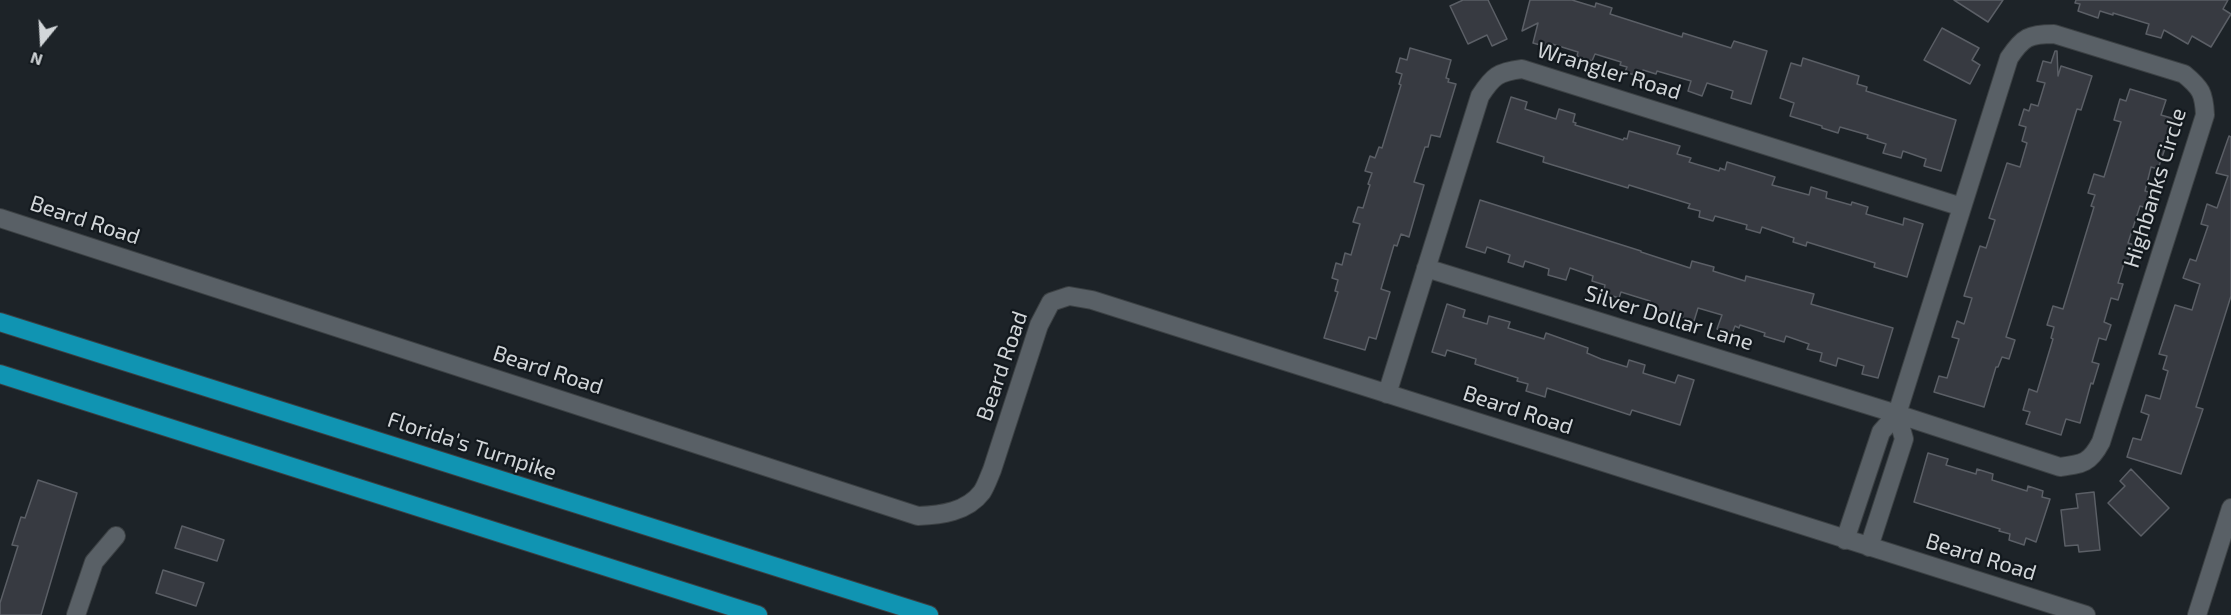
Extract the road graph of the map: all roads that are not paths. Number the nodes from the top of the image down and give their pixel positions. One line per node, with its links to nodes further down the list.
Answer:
1 (1962, 207): 3 (street, Wrangler Road); 7 (street, Highbanks Circle); 7 (street, Highbanks Circle)
2 (0, 218): 6 (street, Beard Road)
3 (1426, 268): 6 (street, Wrangler Road); 7 (street, Silver Dollar Lane)
4 (0, 322): 16 (highway, Florida's Turnpike)
5 (0, 374): 15 (highway)
6 (1387, 394): 12 (street, Beard Road)
7 (1897, 414): 8 (street); 9 (street)
8 (1863, 486): 9 (street); 12 (street)
9 (1886, 493): 13 (street)
10 (2231, 508): 18 (street)
11 (116, 536): 14 (street)
12 (1845, 540): 13 (street, Beard Road)
13 (1869, 547): 17 (street, Beard Road)
14 (76, 615)
15 (758, 615)
16 (929, 615)
17 (2086, 615)
18 (2198, 615)

